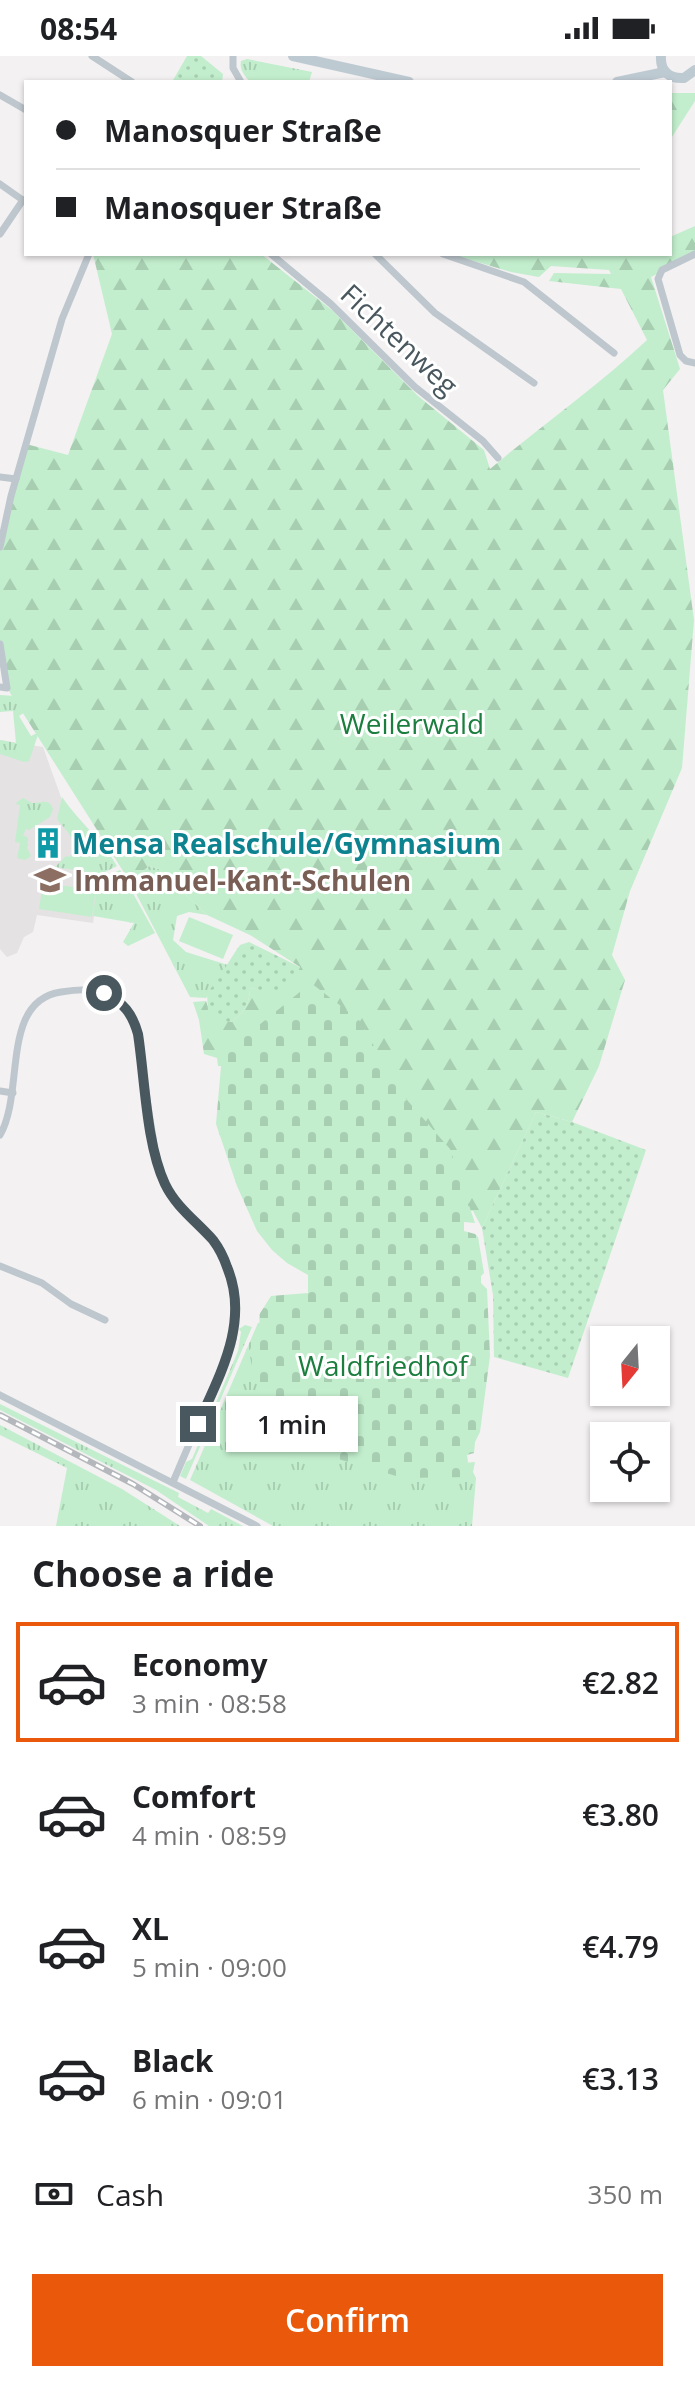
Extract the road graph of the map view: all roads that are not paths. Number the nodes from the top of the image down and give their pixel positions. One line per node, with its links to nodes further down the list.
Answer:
1 (92, 56): 7 (street)
2 (233, 56): 8 (street)
3 (293, 56): 9 (main road)
4 (660, 57): 5 (main road); 10 (main road)
5 (665, 72): 6 (main road); 10 (main road)
6 (693, 75)
7 (129, 80)
8 (240, 80)
9 (400, 80)
10 (622, 80)
11 (0, 95): 12 (street)
12 (24, 109)
13 (0, 184): 14 (street)
14 (24, 201): 15 (street)
15 (0, 234)
16 (695, 254): 22 (street)
17 (88, 256): 26 (street)
18 (273, 256): 24 (street, Fichtenweg)
19 (377, 256): 23 (street)
20 (449, 256): 21 (street)
21 (614, 353)
22 (695, 363)
23 (534, 383)
24 (498, 458)
25 (0, 477): 26 (street)
26 (16, 479): 27 (street)
27 (0, 547)
28 (0, 644): 29 (street)
29 (4, 687)
30 (0, 1091): 31 (street)
31 (13, 1093): 32 (street); 36 (street)
32 (0, 1135)
33 (0, 1266): 34 (street)
34 (105, 1320)
35 (0, 1395): 36 (street)
36 (173, 1482): 37 (street)
37 (257, 1526)

